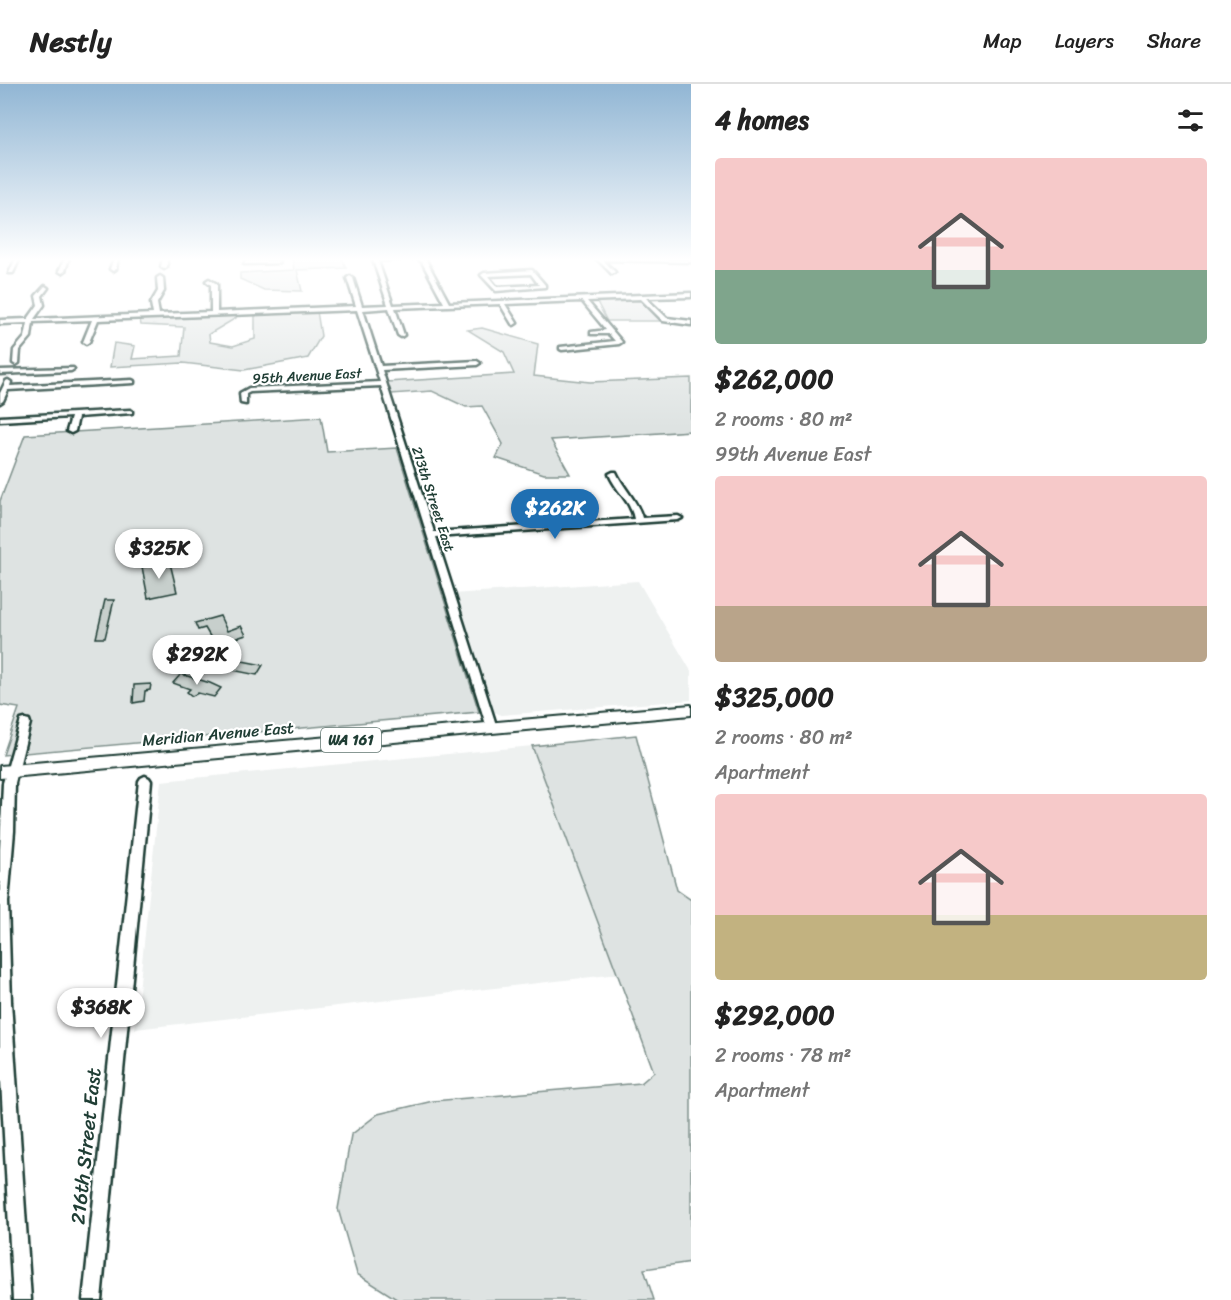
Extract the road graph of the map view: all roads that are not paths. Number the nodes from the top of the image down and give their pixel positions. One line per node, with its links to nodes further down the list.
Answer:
1 (35, 315): 10 (street)
2 (192, 315): 8 (street)
3 (361, 315): 21 (street, 213th Street East)
4 (394, 315): 16 (street)
5 (509, 315): 12 (street)
6 (595, 315): 14 (street)
7 (659, 315): 13 (street)
8 (156, 316): 9 (street)
9 (95, 319): 10 (street); 17 (street)
10 (31, 321): 11 (street); 19 (street)
11 (0, 322)
12 (514, 323)
13 (691, 323)
14 (609, 332): 15 (street); 18 (street)
15 (593, 333)
16 (401, 335)
17 (87, 342)
18 (562, 348)
19 (16, 363)
20 (477, 363): 21 (street)
21 (378, 368): 26 (street, 213th Street East)
22 (71, 369): 24 (street)
23 (0, 372): 24 (street)
24 (9, 373): 27 (street)
25 (132, 382): 27 (street)
26 (382, 384): 29 (street, 95th Avenue East); 37 (street, 213th Street East)
27 (5, 388): 28 (street)
28 (0, 401)
29 (244, 404)
30 (130, 412): 31 (street)
31 (75, 415): 32 (street); 33 (street)
32 (0, 419)
33 (71, 431)
34 (613, 474): 36 (street)
35 (678, 519): 36 (street)
36 (638, 521): 37 (street)
37 (431, 535): 40 (street, 213th Street East)
38 (691, 710): 40 (main road, Meridian Avenue East / WA 161)
39 (25, 723): 41 (street)
40 (492, 728): 41 (main road, Meridian Avenue East / WA 161)
41 (6, 771): 43 (street)
42 (145, 781): 46 (street, 216th Street East)
43 (0, 902): 44 (street)
44 (2, 1003): 45 (street)
45 (22, 1300)
46 (93, 1300)

